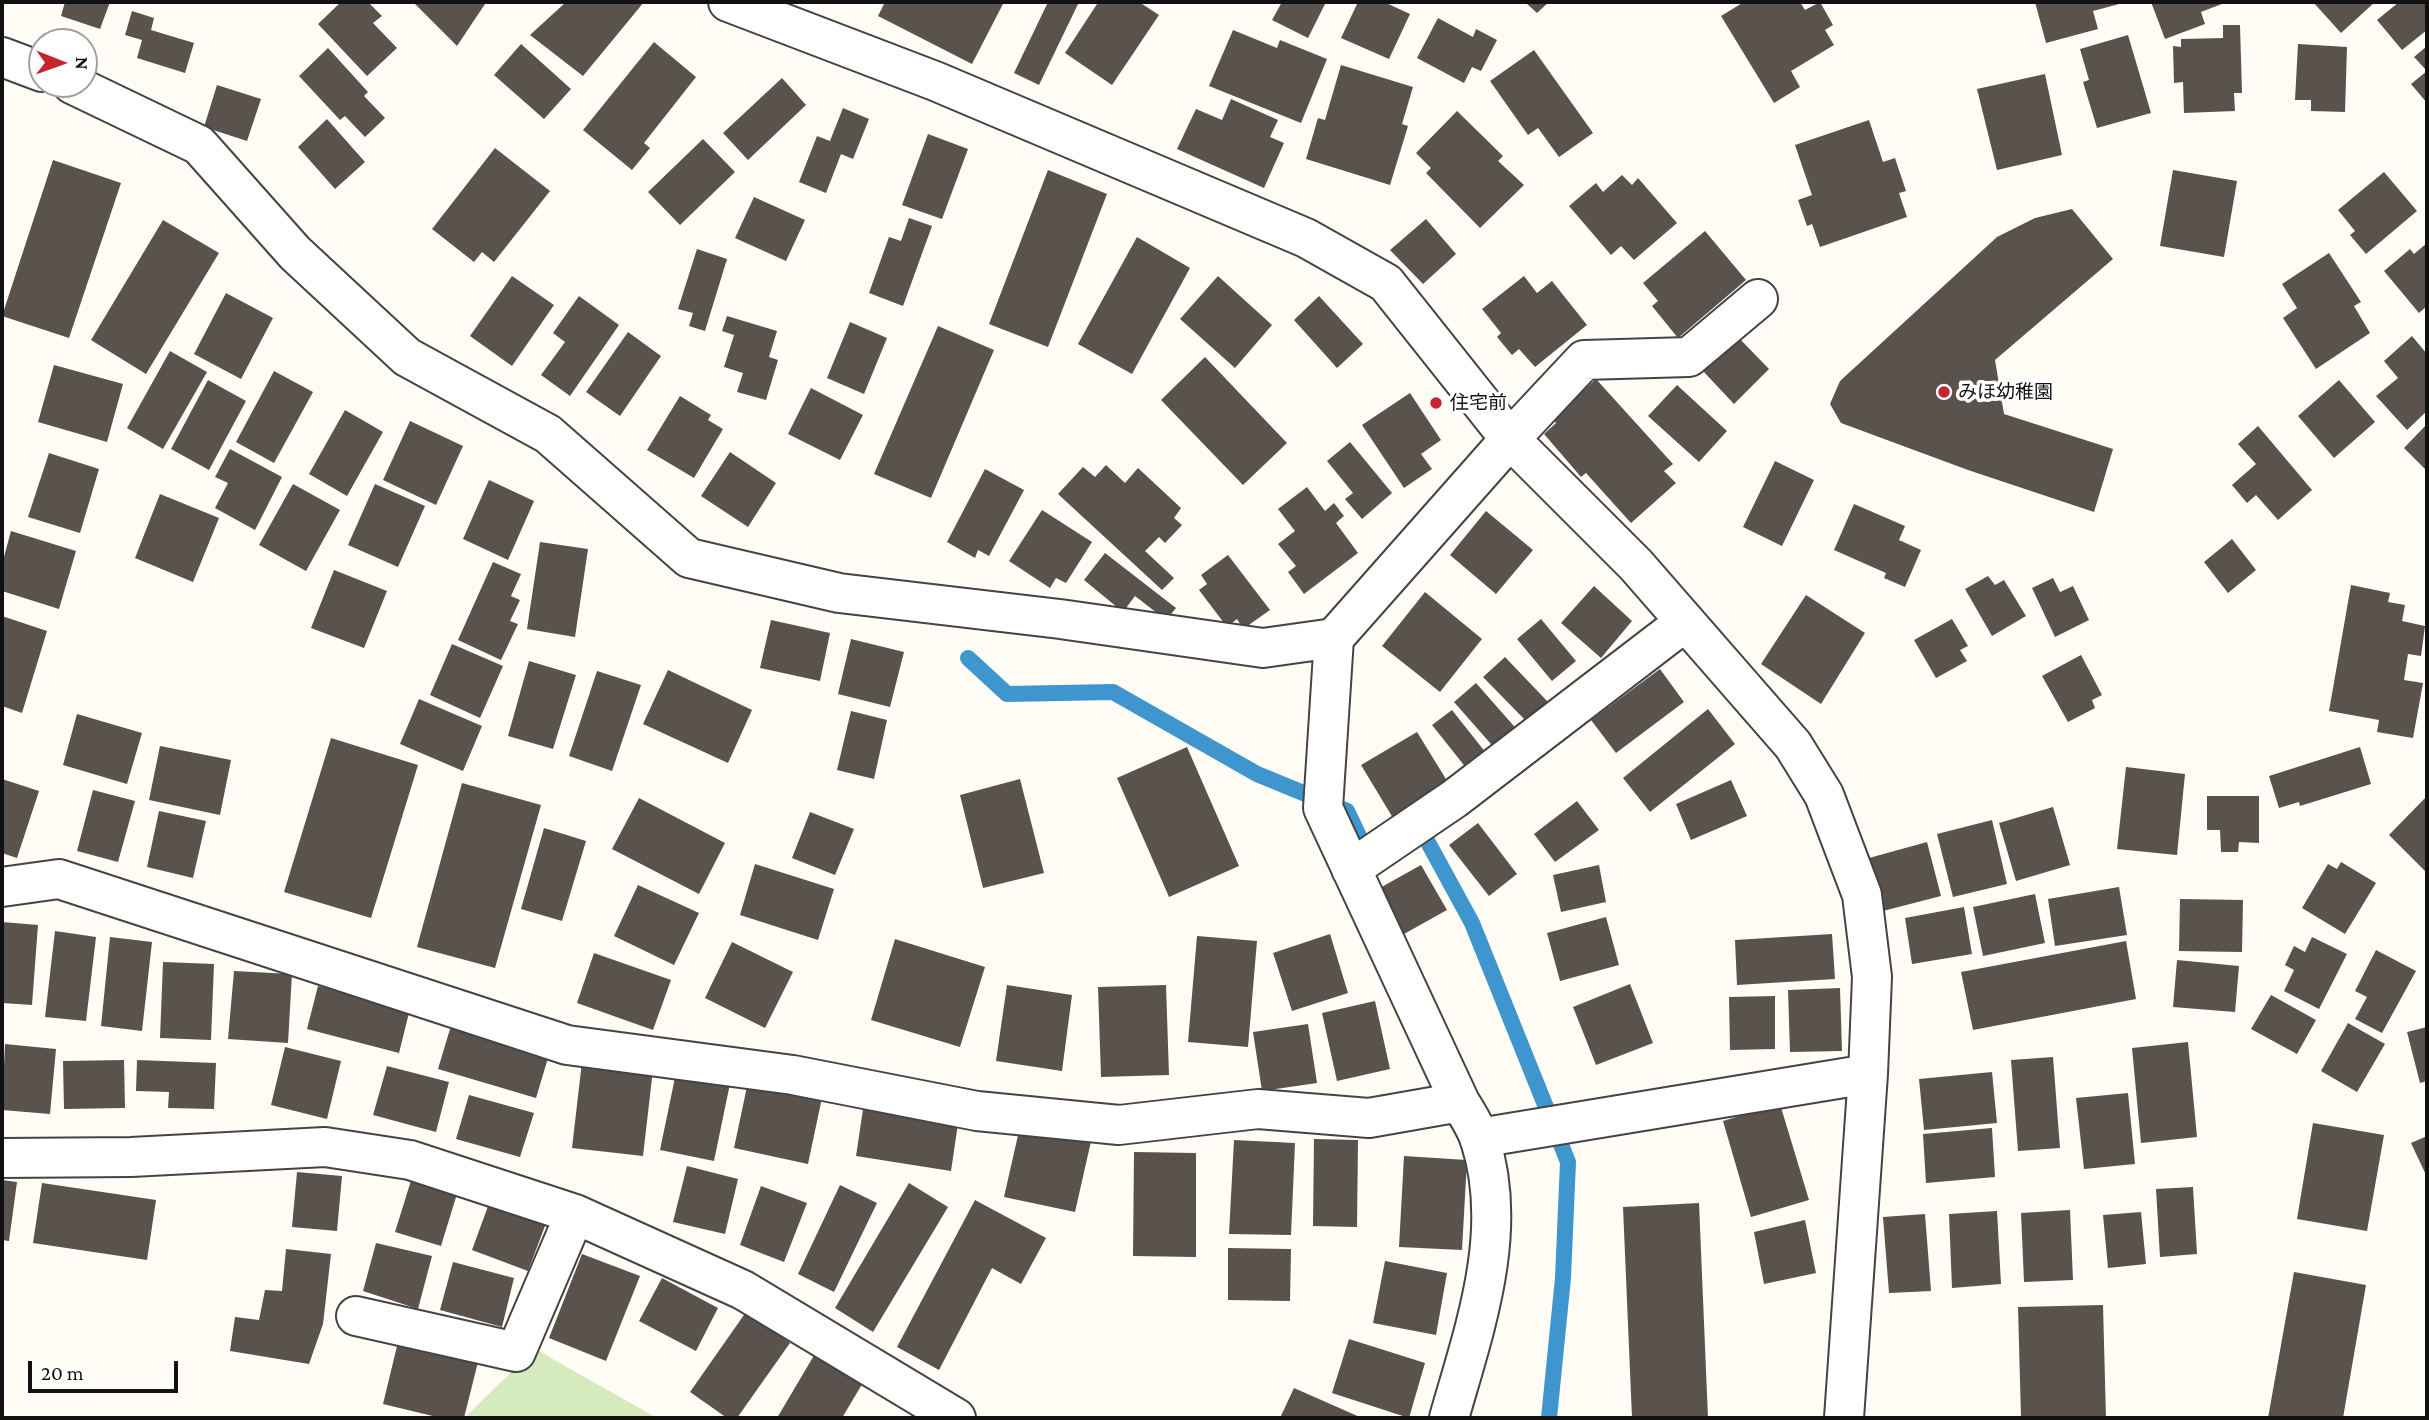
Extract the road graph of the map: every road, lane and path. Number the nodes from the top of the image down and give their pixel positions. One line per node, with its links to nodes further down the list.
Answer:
1 (728, 2): 6 (street)
2 (2, 57): 3 (street)
3 (28, 67)
4 (98, 96): 8 (street)
5 (1758, 299): 6 (street)
6 (1510, 439): 7 (street); 8 (street)
7 (1685, 622): 9 (street); 11 (street)
8 (1334, 638): 9 (street)
9 (1351, 869): 12 (street)
10 (2, 887): 12 (street)
11 (1868, 1074): 13 (street); 19 (street)
12 (1460, 1102): 13 (street)
13 (1479, 1138): 18 (street)
14 (2, 1158): 15 (street)
15 (575, 1214): 16 (street); 17 (street)
16 (356, 1316)
17 (957, 1418)
18 (1449, 1418)
19 (1844, 1418)

